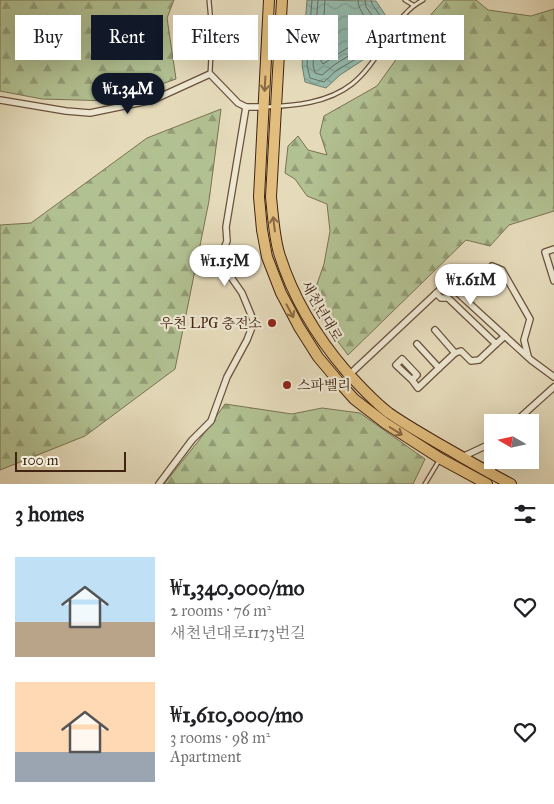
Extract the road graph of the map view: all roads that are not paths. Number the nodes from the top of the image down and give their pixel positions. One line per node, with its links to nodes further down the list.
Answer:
1 (209, 0): 10 (lane)
2 (269, 0): 8 (main road, 새천년대로)
3 (282, 0): 7 (main road, 새천년대로)
4 (405, 0): 6 (lane)
5 (423, 0): 6 (lane)
6 (413, 5): 14 (lane)
7 (281, 15)
8 (267, 53): 13 (main road, 새천년대로, one-way to 13)
9 (280, 60): 14 (main road, 새천년대로)
10 (210, 74): 11 (street); 12 (street)
11 (0, 100)
12 (246, 107): 13 (street); 38 (street)
13 (264, 107): 14 (lane); 15 (main road, 새천년대로)
14 (277, 107): 16 (main road, 새천년대로)
15 (261, 146): 16 (main road); 36 (main road, 새천년대로, one-way to 36)
16 (274, 147): 28 (main road, 새천년대로, one-way to 16)
17 (554, 249): 19 (street)
18 (492, 266): 26 (street)
19 (554, 281)
20 (436, 293): 22 (street); 24 (street); 28 (street)
21 (435, 330): 25 (street)
22 (505, 336): 24 (street); 26 (street)
23 (417, 344): 27 (street)
24 (496, 344): 25 (street)
25 (454, 353): 27 (street)
26 (529, 358): 29 (street)
27 (439, 368): 30 (street)
28 (350, 374): 35 (main road, 새천년대로)
29 (554, 377)
30 (412, 380)
31 (552, 390): 32 (street); 33 (street)
32 (554, 398)
33 (524, 414)
34 (484, 447): 35 (street)
35 (462, 457): 37 (main road, 새천년대로)
36 (440, 459): 37 (main road, 새천년대로); 39 (lane)
37 (490, 481): 40 (main road, 새천년대로)
38 (159, 484)
39 (425, 484)
40 (511, 484)

